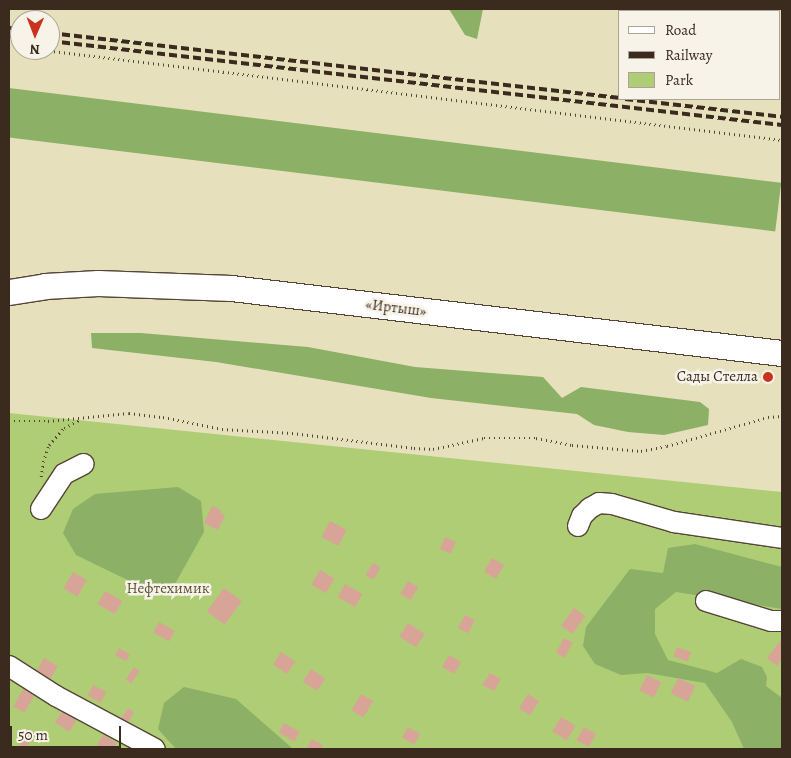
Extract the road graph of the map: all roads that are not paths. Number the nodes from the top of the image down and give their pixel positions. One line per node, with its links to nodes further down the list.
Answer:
1 (9, 292): 2 (main road, «Иртыш»)
2 (782, 353)
3 (84, 464): 4 (lane)
4 (41, 509)
5 (578, 526): 6 (lane)
6 (782, 538)
7 (706, 601): 8 (lane)
8 (782, 621)
9 (9, 666): 10 (lane)
10 (155, 749)

